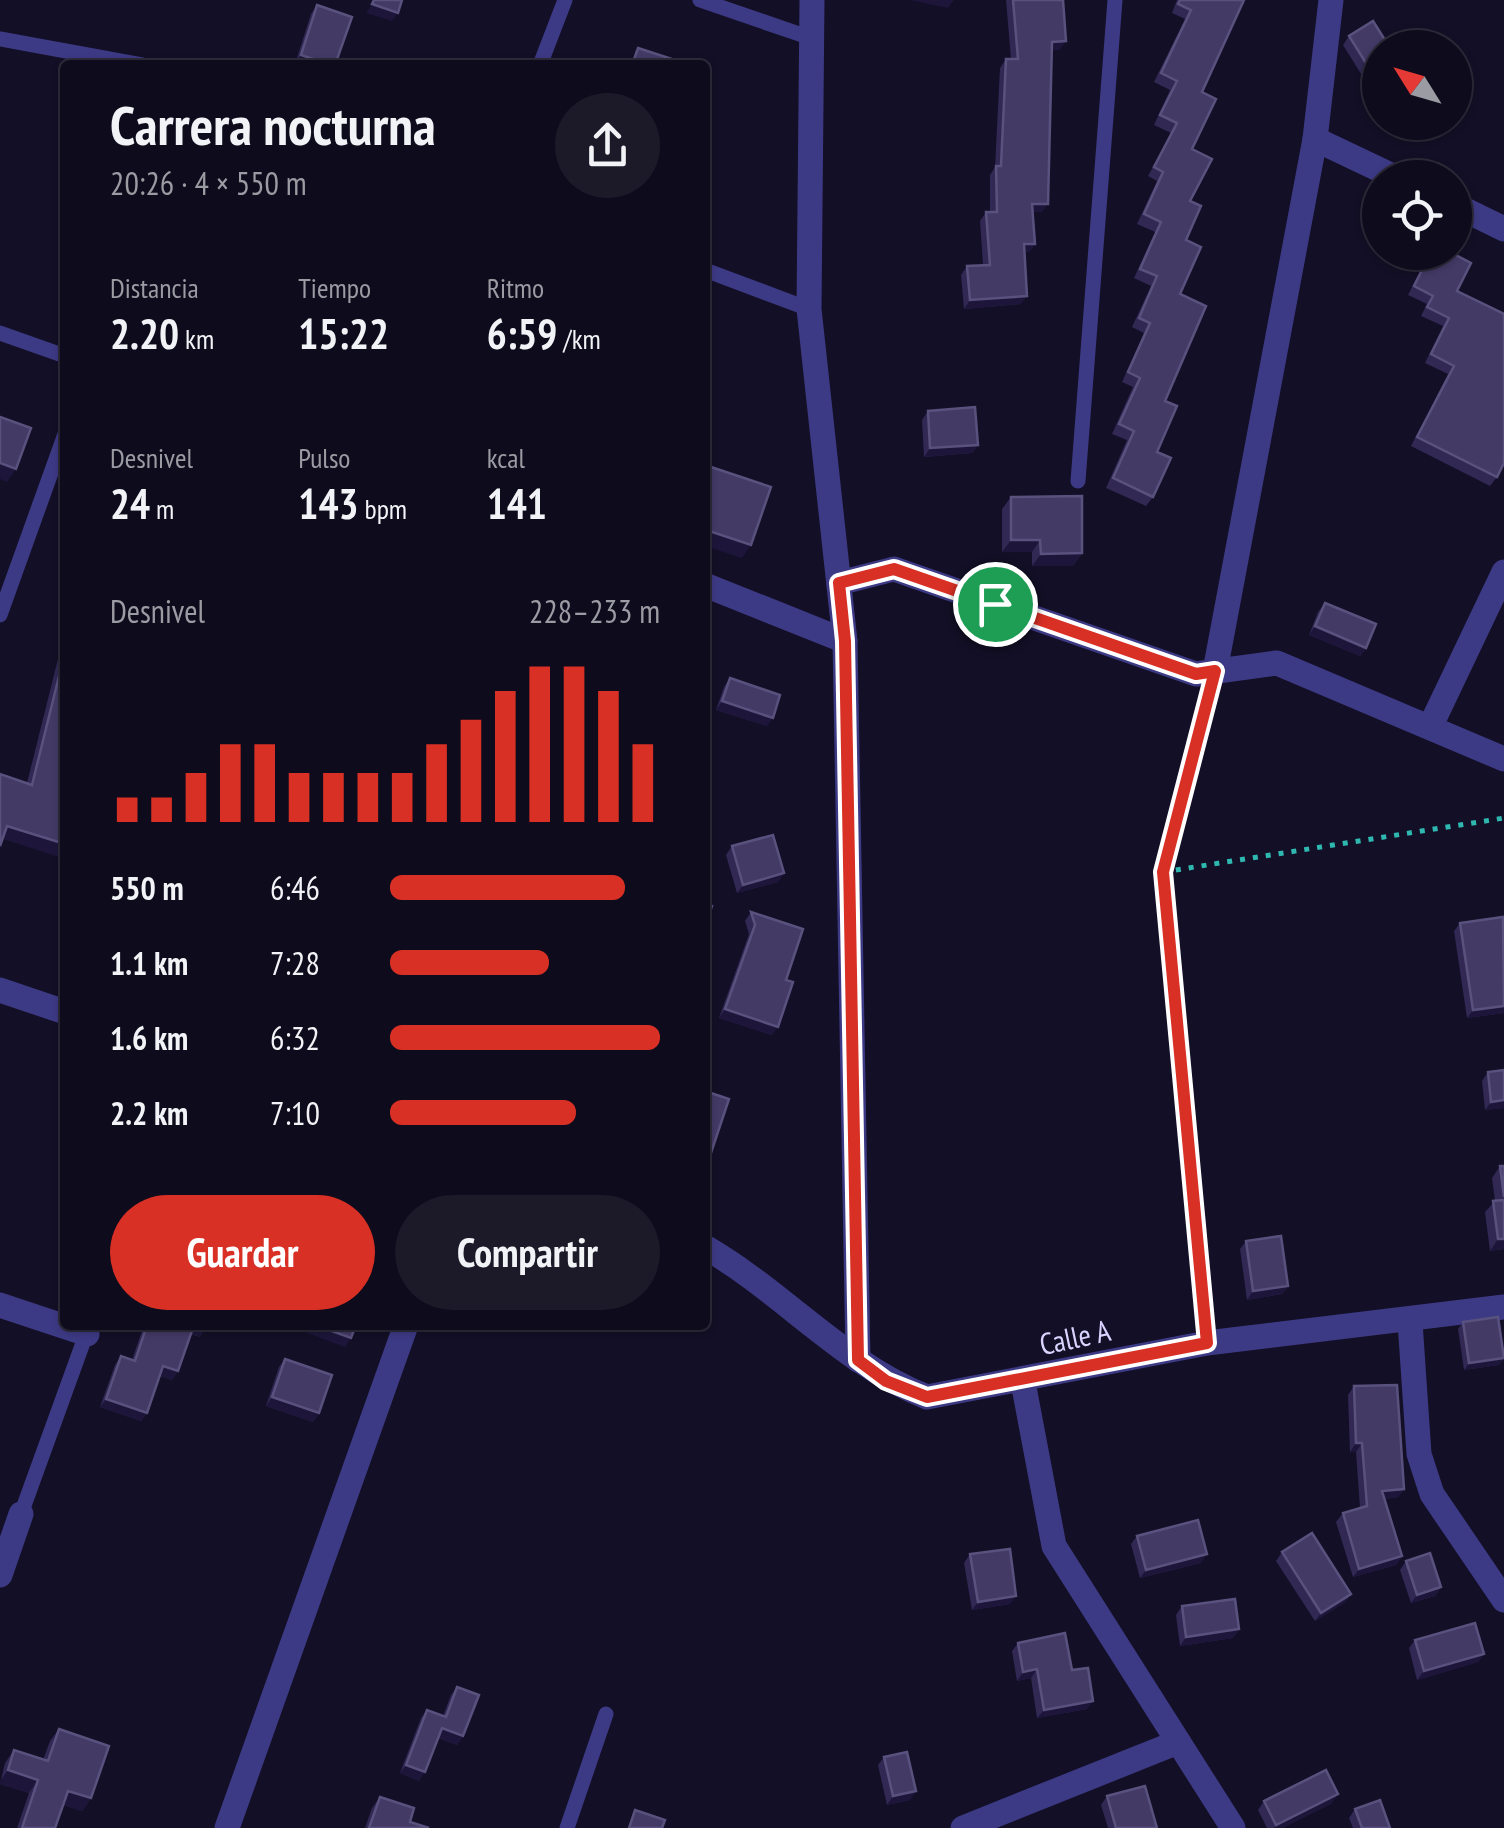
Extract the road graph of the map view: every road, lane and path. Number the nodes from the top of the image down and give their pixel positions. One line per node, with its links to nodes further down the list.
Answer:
1 (565, 0): 9 (lane)
2 (700, 0): 6 (lane)
3 (812, 0): 6 (street)
4 (1115, 0): 19 (lane)
5 (1331, 0): 10 (street)
6 (811, 38): 15 (street)
7 (0, 39): 8 (lane)
8 (115, 60)
9 (542, 60)
10 (1315, 138): 11 (street); 25 (street)
11 (1362, 161)
12 (1472, 214): 13 (street)
13 (1504, 229)
14 (710, 272): 15 (lane)
15 (809, 309): 21 (street)
16 (0, 333): 17 (lane)
17 (60, 354)
18 (60, 448): 23 (lane)
19 (1078, 481)
20 (1504, 572): 26 (street)
21 (839, 583): 24 (street); 25 (street)
22 (710, 586): 24 (street)
23 (0, 615)
24 (845, 641): 40 (street)
25 (1215, 671): 26 (street); 29 (path)
26 (1431, 725): 27 (street)
27 (1504, 759)
28 (1504, 818): 29 (path)
29 (1163, 872): 39 (path)
30 (0, 990): 31 (street)
31 (60, 1010)
32 (710, 1251): 40 (street, Calle A)
33 (0, 1305): 35 (street)
34 (1504, 1307): 36 (street, Calle A)
35 (60, 1321)
36 (1410, 1322): 39 (street, Calle A); 44 (street)
37 (88, 1330): 42 (lane)
38 (404, 1330): 47 (street)
39 (1207, 1343): 41 (street, Calle A)
40 (858, 1360): 41 (street, Calle A)
41 (1023, 1382): 46 (street)
42 (21, 1514): 43 (street)
43 (0, 1575)
44 (1504, 1600)
45 (606, 1714): 48 (lane)
46 (1178, 1742): 49 (street); 50 (street)
47 (227, 1828)
48 (567, 1828)
49 (963, 1828)
50 (1233, 1828)

